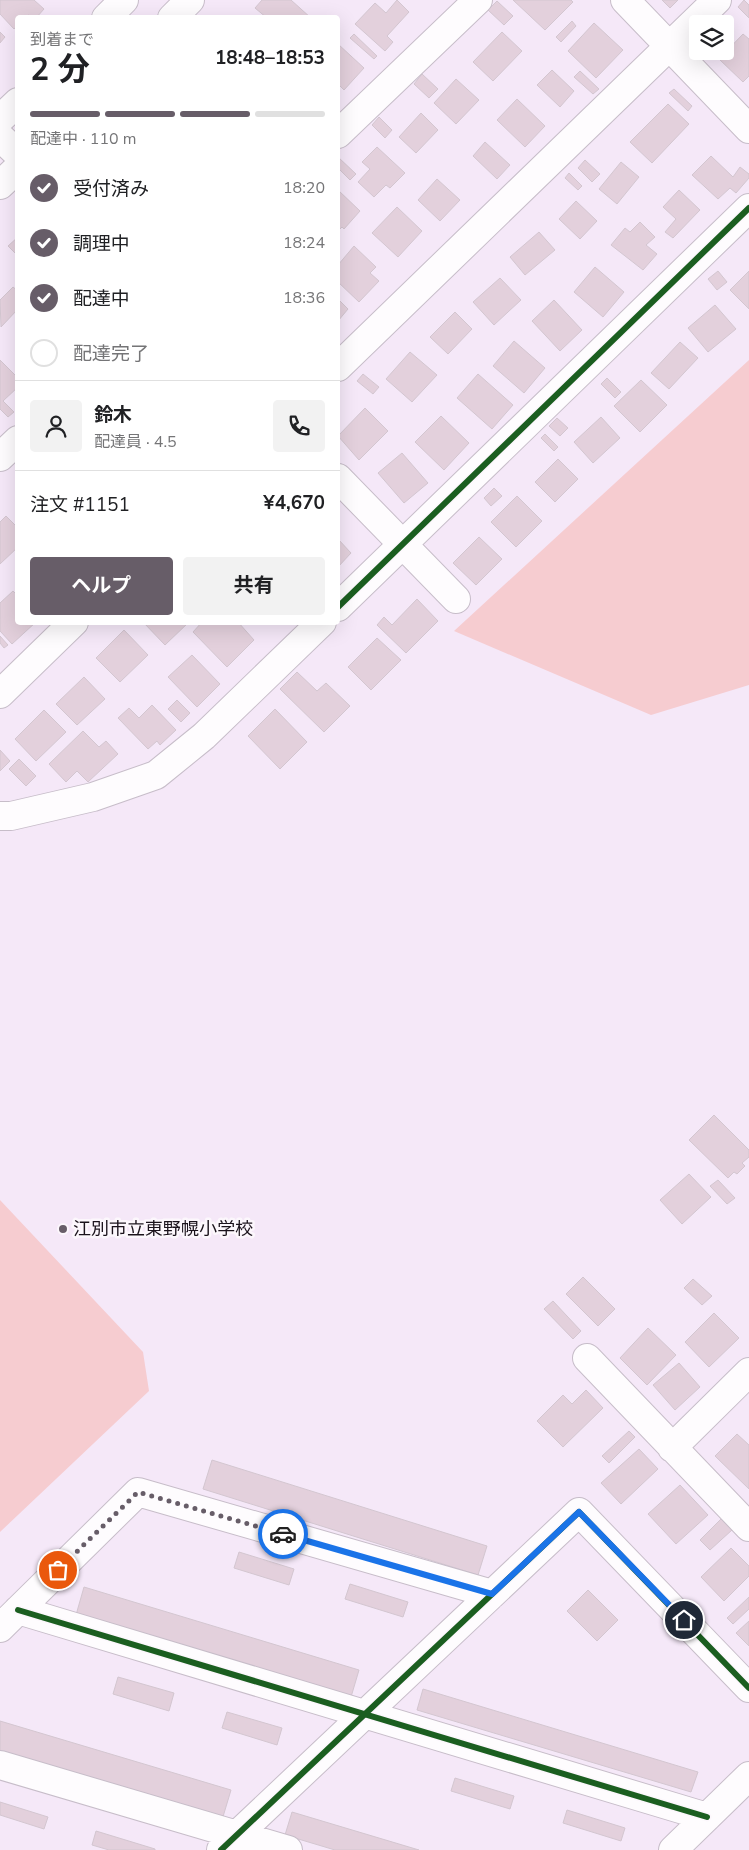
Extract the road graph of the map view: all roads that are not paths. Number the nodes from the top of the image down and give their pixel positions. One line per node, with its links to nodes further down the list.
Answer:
1 (124, 0): 6 (street)
2 (190, 0): 7 (street)
3 (478, 0): 12 (street)
4 (625, 0): 8 (street)
5 (717, 0): 8 (street)
6 (109, 15)
7 (175, 15)
8 (669, 46): 11 (street); 18 (street)
9 (15, 105): 10 (street)
10 (0, 119)
11 (749, 129)
12 (340, 132)
13 (0, 137): 14 (street)
14 (15, 151)
15 (15, 171): 16 (street)
16 (0, 185)
17 (749, 208): 22 (street)
18 (340, 365)
19 (15, 443): 20 (street)
20 (0, 457)
21 (340, 480): 22 (street)
22 (402, 544): 23 (street); 24 (street)
23 (456, 599)
24 (340, 605)
25 (71, 625): 27 (street)
26 (319, 625): 28 (street)
27 (0, 694)
28 (0, 816)
29 (586, 1358): 31 (street)
30 (749, 1372): 31 (street)
31 (672, 1448): 32 (street)
32 (749, 1527)
33 (492, 1594): 34 (street); 35 (street); 36 (street)
34 (9, 1619): 36 (street)
35 (749, 1688)
36 (367, 1713): 39 (street); 40 (street)
37 (0, 1765): 40 (street)
38 (749, 1776): 39 (street)
39 (707, 1817): 42 (street)
40 (229, 1842): 41 (street)
41 (288, 1850)
42 (673, 1850)

